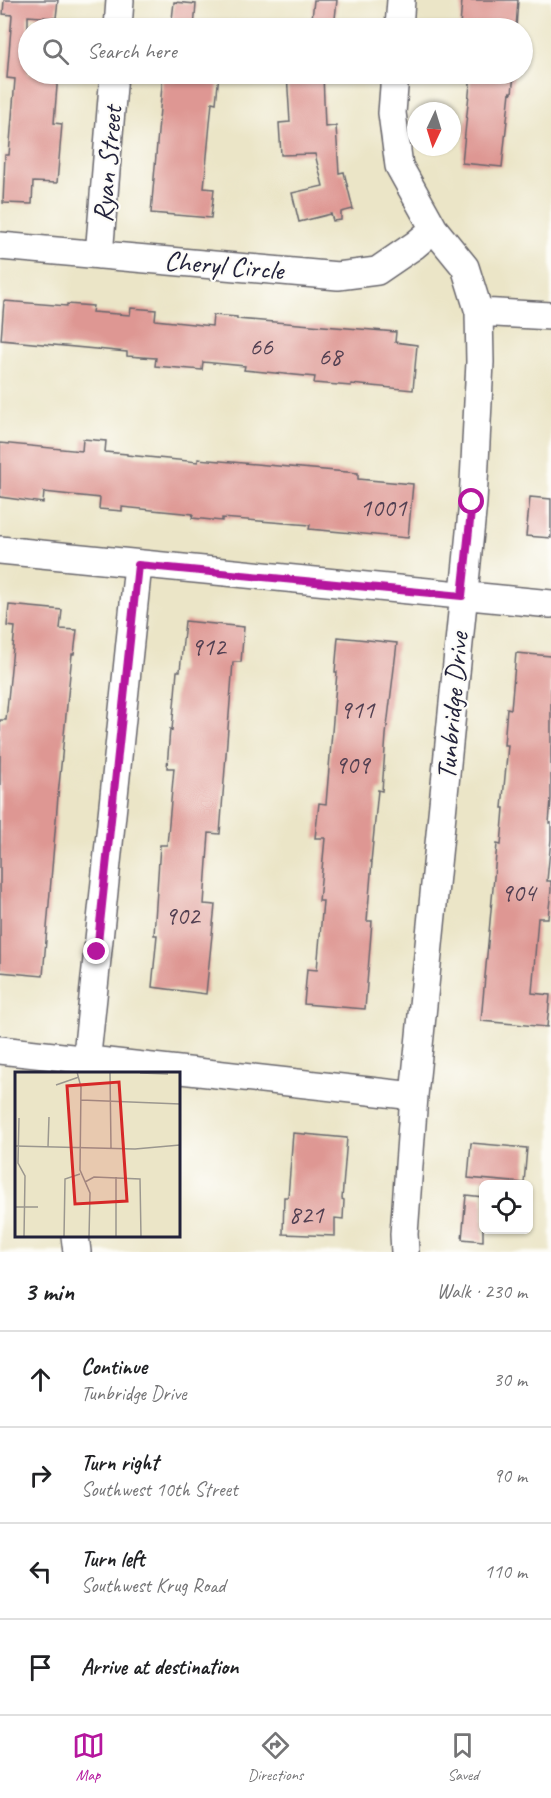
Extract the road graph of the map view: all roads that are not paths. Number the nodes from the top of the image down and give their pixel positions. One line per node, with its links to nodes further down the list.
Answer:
1 (120, 0): 3 (street)
2 (400, 0): 4 (street)
3 (119, 18)
4 (399, 18)
5 (113, 84): 9 (street, Ryan Street)
6 (394, 84): 7 (street, Tunbridge Drive)
7 (434, 229): 9 (street, Cheryl Circle); 10 (street, Tunbridge Drive)
8 (0, 246): 9 (street, Cheryl Circle)
9 (99, 255)
10 (479, 312): 11 (street); 14 (street, Tunbridge Drive)
11 (551, 316)
12 (0, 550): 13 (street)
13 (138, 565): 14 (street); 17 (street)
14 (462, 596): 15 (street); 20 (street, Tunbridge Drive)
15 (551, 604)
16 (0, 1050): 17 (street)
17 (86, 1066): 18 (street)
18 (152, 1072)
19 (180, 1075): 20 (street)
20 (414, 1096): 23 (street, Tunbridge Drive)
21 (75, 1237): 22 (street)
22 (77, 1252)
23 (405, 1252)

